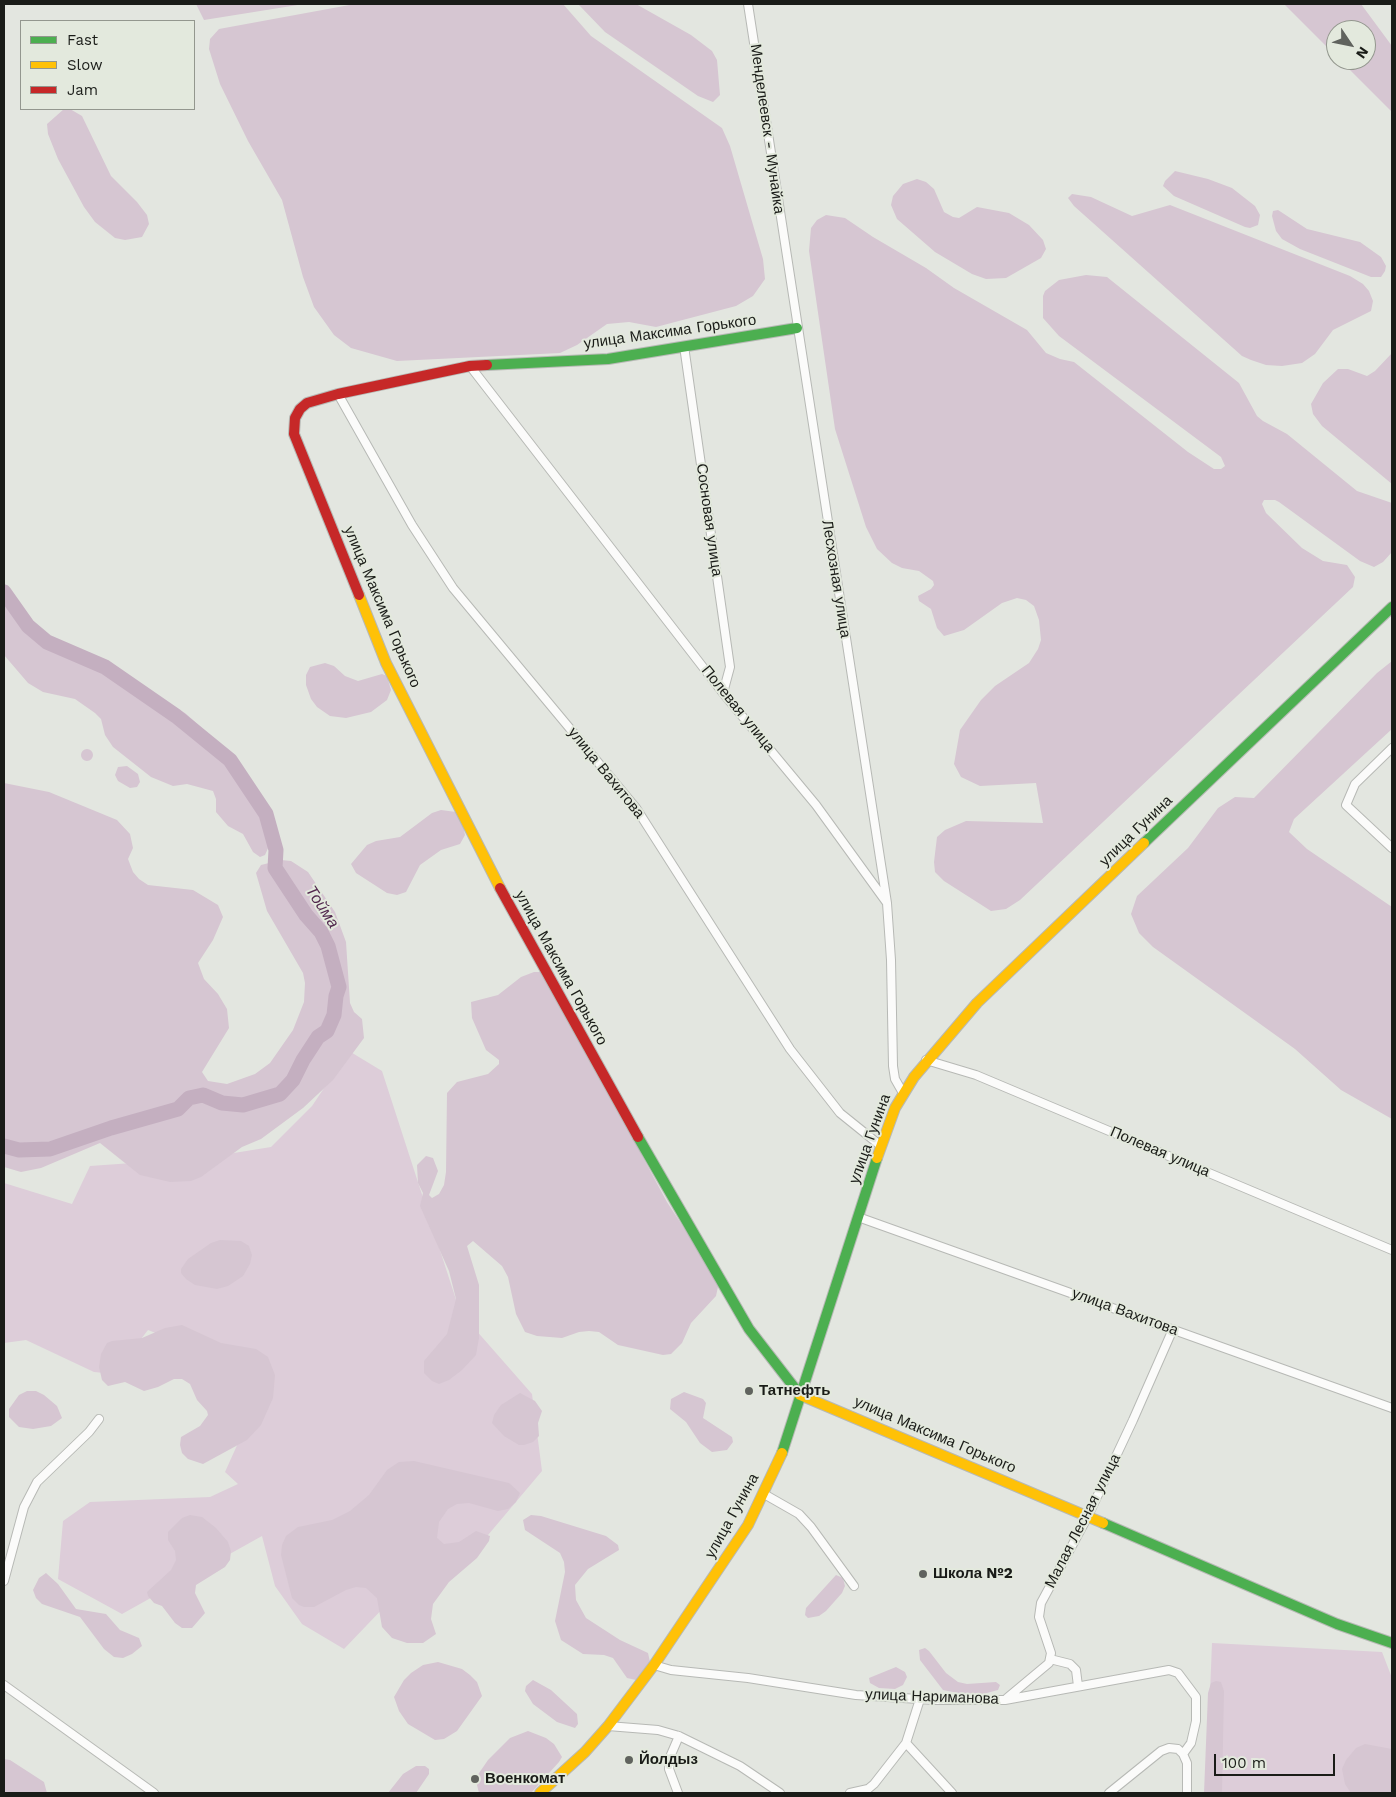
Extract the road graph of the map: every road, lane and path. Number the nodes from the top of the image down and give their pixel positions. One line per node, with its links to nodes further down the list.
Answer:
1 (748, 4): 2 (street, Менделеевск - Мунайка)
2 (786, 255): 3 (street, Лесхозная улица)
3 (797, 328): 4 (street, улица Максима Горького); 11 (street, Лесхозная улица)
4 (684, 346): 5 (street, улица Максима Горького); 8 (street, Сосновая улица)
5 (470, 366): 6 (street, улица Максима Горького); 8 (street, Полевая улица)
6 (338, 394): 14 (street, улица Вахитова); 18 (street, улица Максима Горького)
7 (1392, 607): 12 (street, улица Гунина)
8 (723, 692): 11 (street, Полевая улица)
9 (1392, 748): 10 (street)
10 (1392, 848)
11 (887, 903): 13 (street)
12 (926, 1060): 13 (street, улица Гунина); 16 (street, Полевая улица)
13 (903, 1092): 14 (street, улица Гунина)
14 (881, 1146): 15 (street, улица Гунина)
15 (858, 1217): 17 (street, улица Вахитова); 18 (street, улица Гунина)
16 (1392, 1250)
17 (1173, 1330): 19 (street, улица Вахитова); 22 (street, Малая Лесная улица)
18 (800, 1396): 21 (street, улица Гунина); 22 (street, улица Максима Горького)
19 (1392, 1408)
20 (99, 1419): 23 (street)
21 (764, 1494): 24 (street); 27 (street, улица Гунина)
22 (1088, 1516): 25 (street, улица Максима Горького); 26 (street, Малая Лесная улица)
23 (4, 1581)
24 (854, 1586)
25 (1392, 1642)
26 (1050, 1659): 29 (street); 31 (street)
27 (654, 1665): 30 (street, улица Нариманова); 32 (street, улица Гунина)
28 (4, 1685): 36 (street)
29 (1078, 1686): 31 (street, улица Нариманова); 35 (street, улица Нариманова)
30 (920, 1699): 31 (street, улица Нариманова); 34 (street)
31 (1005, 1700)
32 (608, 1726): 33 (street); 37 (street, улица Гунина)
33 (679, 1736): 38 (street); 39 (street)
34 (906, 1743): 40 (street); 41 (street)
35 (1181, 1752): 42 (street); 43 (street)
36 (154, 1793)
37 (540, 1793)
38 (678, 1793)
39 (780, 1793)
40 (850, 1793)
41 (952, 1793)
42 (1109, 1793)
43 (1187, 1793)

